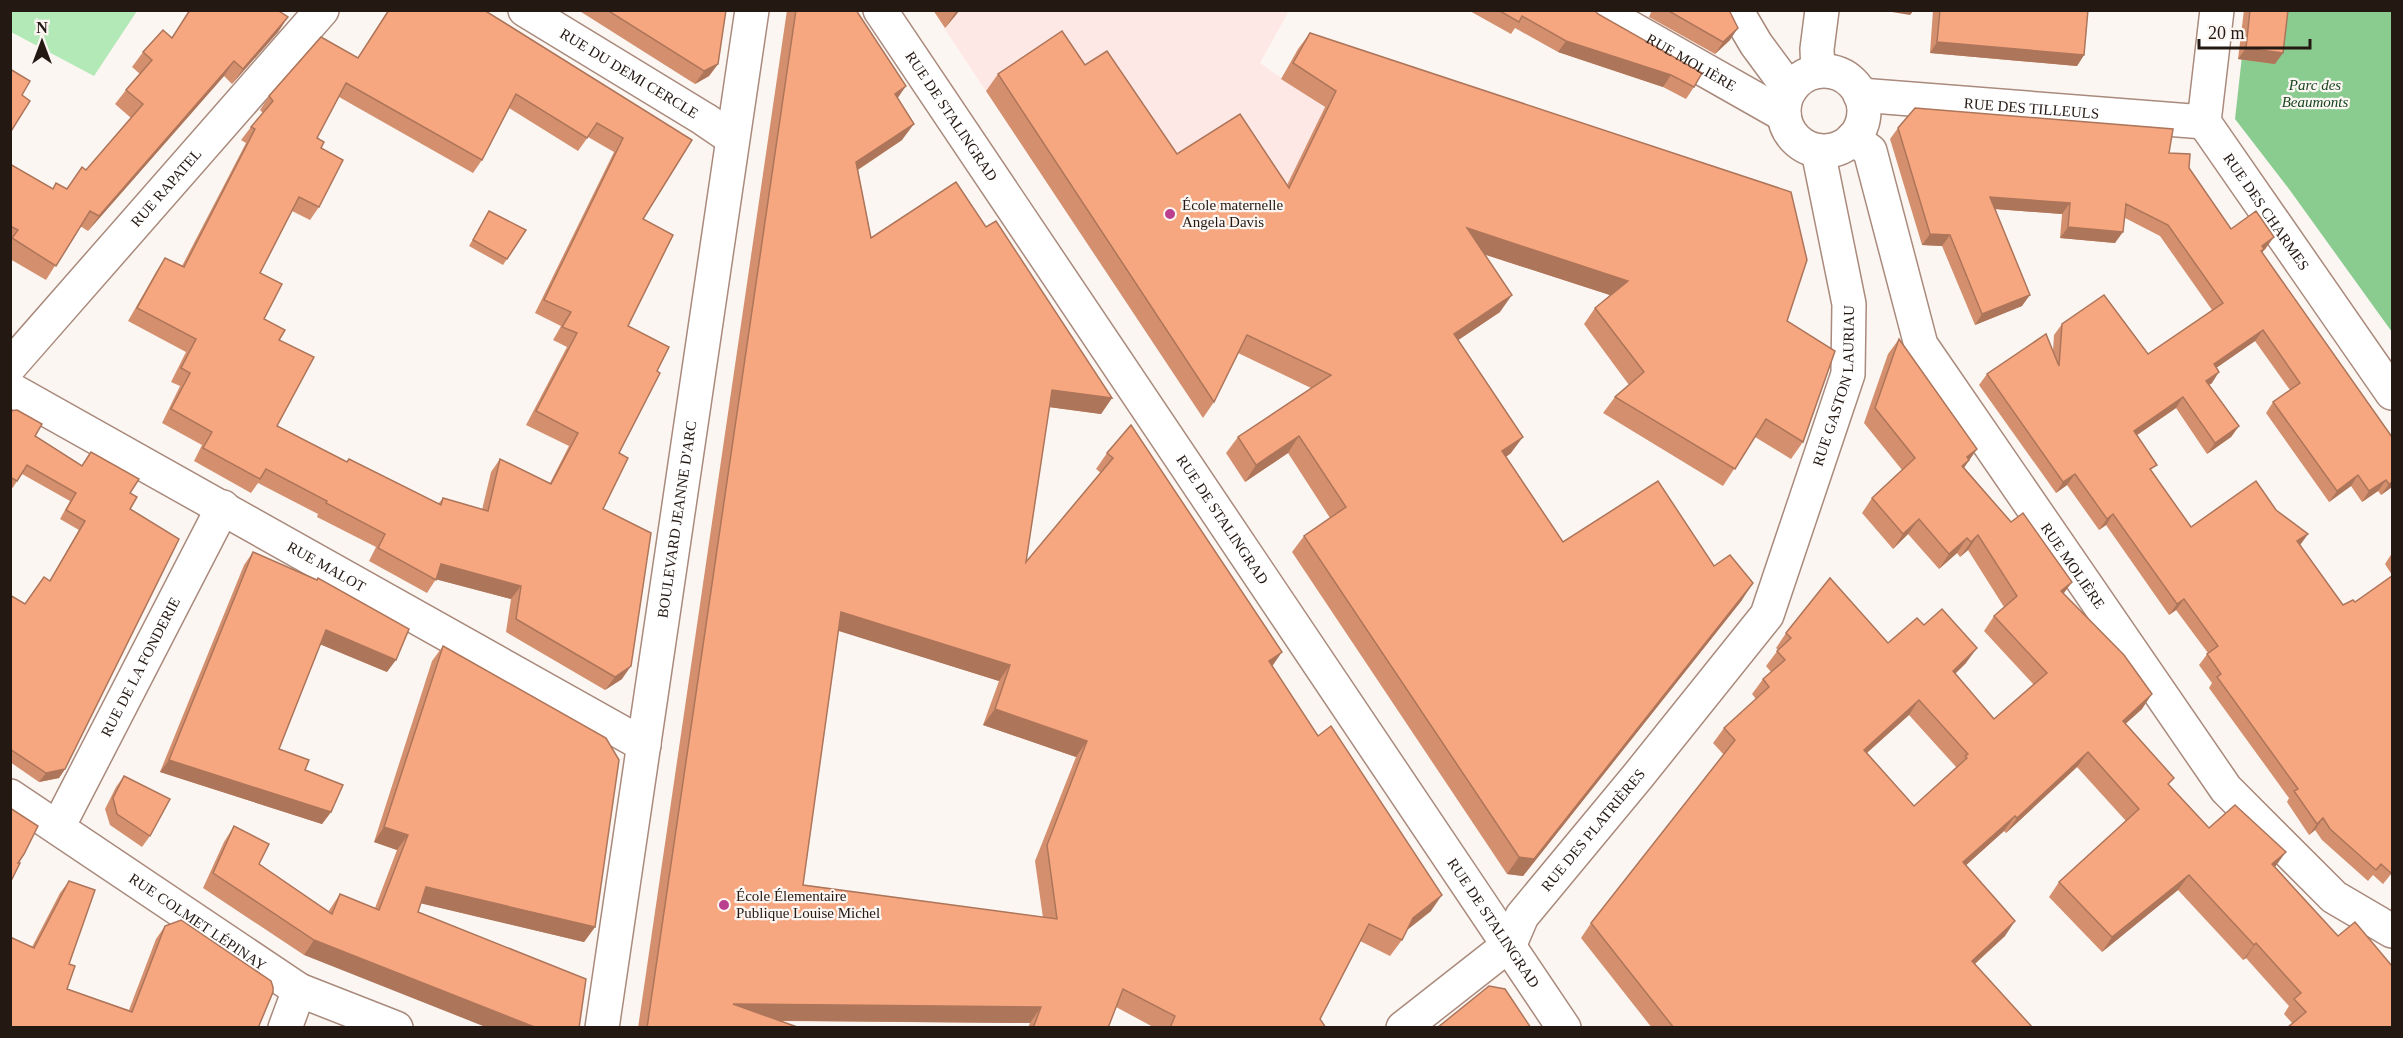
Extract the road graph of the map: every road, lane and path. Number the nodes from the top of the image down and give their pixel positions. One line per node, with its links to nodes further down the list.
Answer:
1 (322, 10): 16 (street, RUE RAPATEL)
2 (525, 10): 13 (street, RUE DU DEMI CERCLE)
3 (752, 10): 13 (street, BOULEVARD JEANNE D'ARC)
4 (880, 10): 25 (street, RUE DE STALINGRAD)
5 (1599, 10): 11 (street, RUE MOLIÈRE)
6 (1736, 10): 11 (street)
7 (1822, 10): 9 (street)
8 (2217, 10): 12 (street)
9 (1818, 72): 10 (street); 11 (street)
10 (1860, 95): 12 (street, RUE DES TILLEULS); 14 (street)
11 (1787, 102): 15 (street)
12 (2204, 122): 18 (street, RUE DES CHARMES)
13 (732, 138): 21 (street, BOULEVARD JEANNE D'ARC)
14 (1853, 138): 15 (street); 24 (street, RUE MOLIÈRE)
15 (1818, 151): 20 (street, RUE GASTON LAURIAU)
16 (10, 366)
17 (10, 389): 19 (street, RUE MALOT)
18 (2392, 393)
19 (223, 507): 21 (street, RUE MALOT); 23 (street, RUE DE LA FONDERIE)
20 (1767, 615): 25 (street, RUE DES PLATRIÈRES)
21 (644, 745): 29 (street, BOULEVARD JEANNE D'ARC)
22 (10, 796): 23 (street, RUE COLMET LÉPINAY)
23 (58, 827): 26 (street, RUE COLMET LÉPINAY)
24 (2392, 931)
25 (1510, 944): 30 (street); 31 (street, RUE DE STALINGRAD)
26 (299, 990): 27 (street); 28 (street, RUE COLMET LÉPINAY)
27 (285, 1028)
28 (396, 1028)
29 (602, 1028)
30 (1403, 1028)
31 (1564, 1028)

